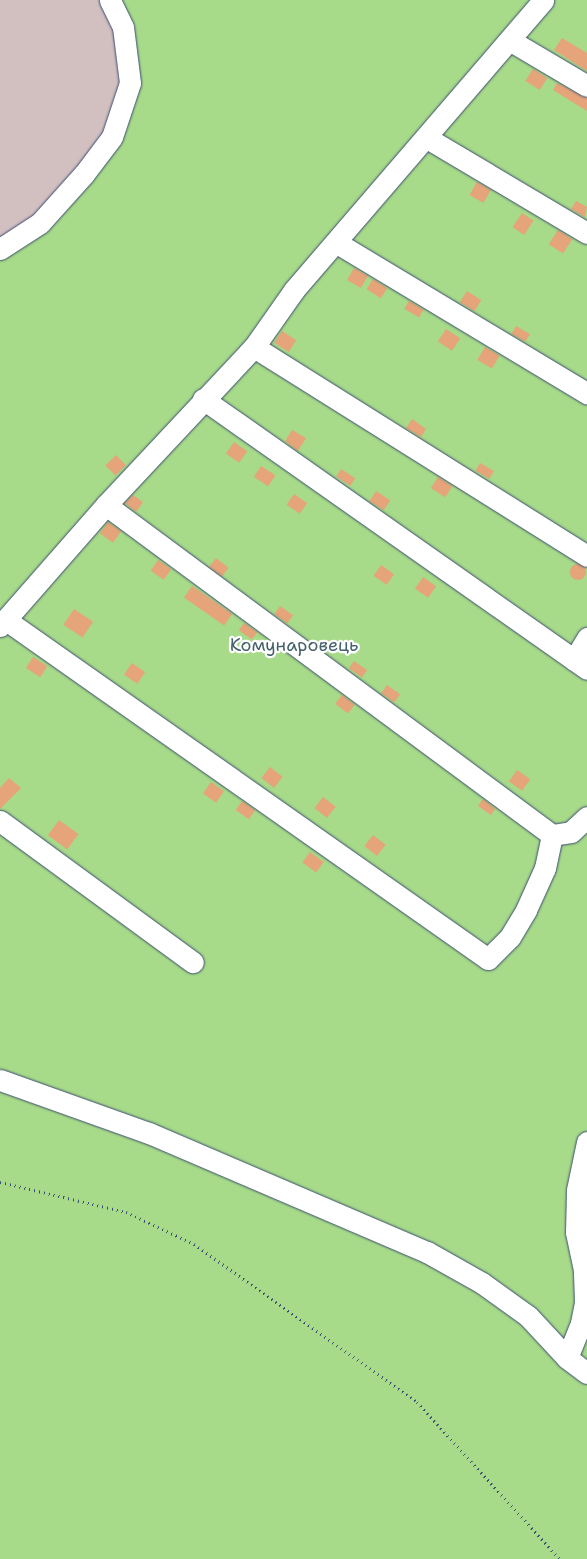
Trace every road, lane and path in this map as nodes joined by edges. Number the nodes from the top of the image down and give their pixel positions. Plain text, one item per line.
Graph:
1 (110, 0) edge
2 (544, 0) edge
3 (511, 40) junction
4 (587, 86) edge
5 (427, 138) junction
6 (587, 233) edge
7 (336, 243) junction
8 (0, 249) edge
9 (254, 347) junction
10 (587, 393) edge
11 (203, 399) junction
12 (106, 505) junction
13 (587, 556) edge
14 (3, 623) edge
15 (587, 638) edge
16 (580, 664) edge
17 (587, 818) edge
18 (0, 821) edge
19 (552, 835) junction
20 (193, 962) dead end
21 (0, 1080) edge
22 (587, 1142) edge
23 (0, 1182) edge
24 (582, 1233) edge
25 (567, 1358) junction
26 (587, 1373) edge
27 (560, 1559) edge

1 - 8 lane
2 - 3 lane
3 - 4 lane
3 - 5 lane
5 - 6 lane
5 - 7 lane
7 - 9 lane
7 - 10 lane
9 - 11 lane
9 - 13 lane
11 - 12 lane
11 - 16 lane
12 - 14 lane
12 - 19 lane
14 - 19 lane
15 - 16 lane
17 - 19 lane
18 - 20 lane
21 - 25 lane
22 - 24 lane
23 - 27 path
24 - 25 lane
25 - 26 lane

